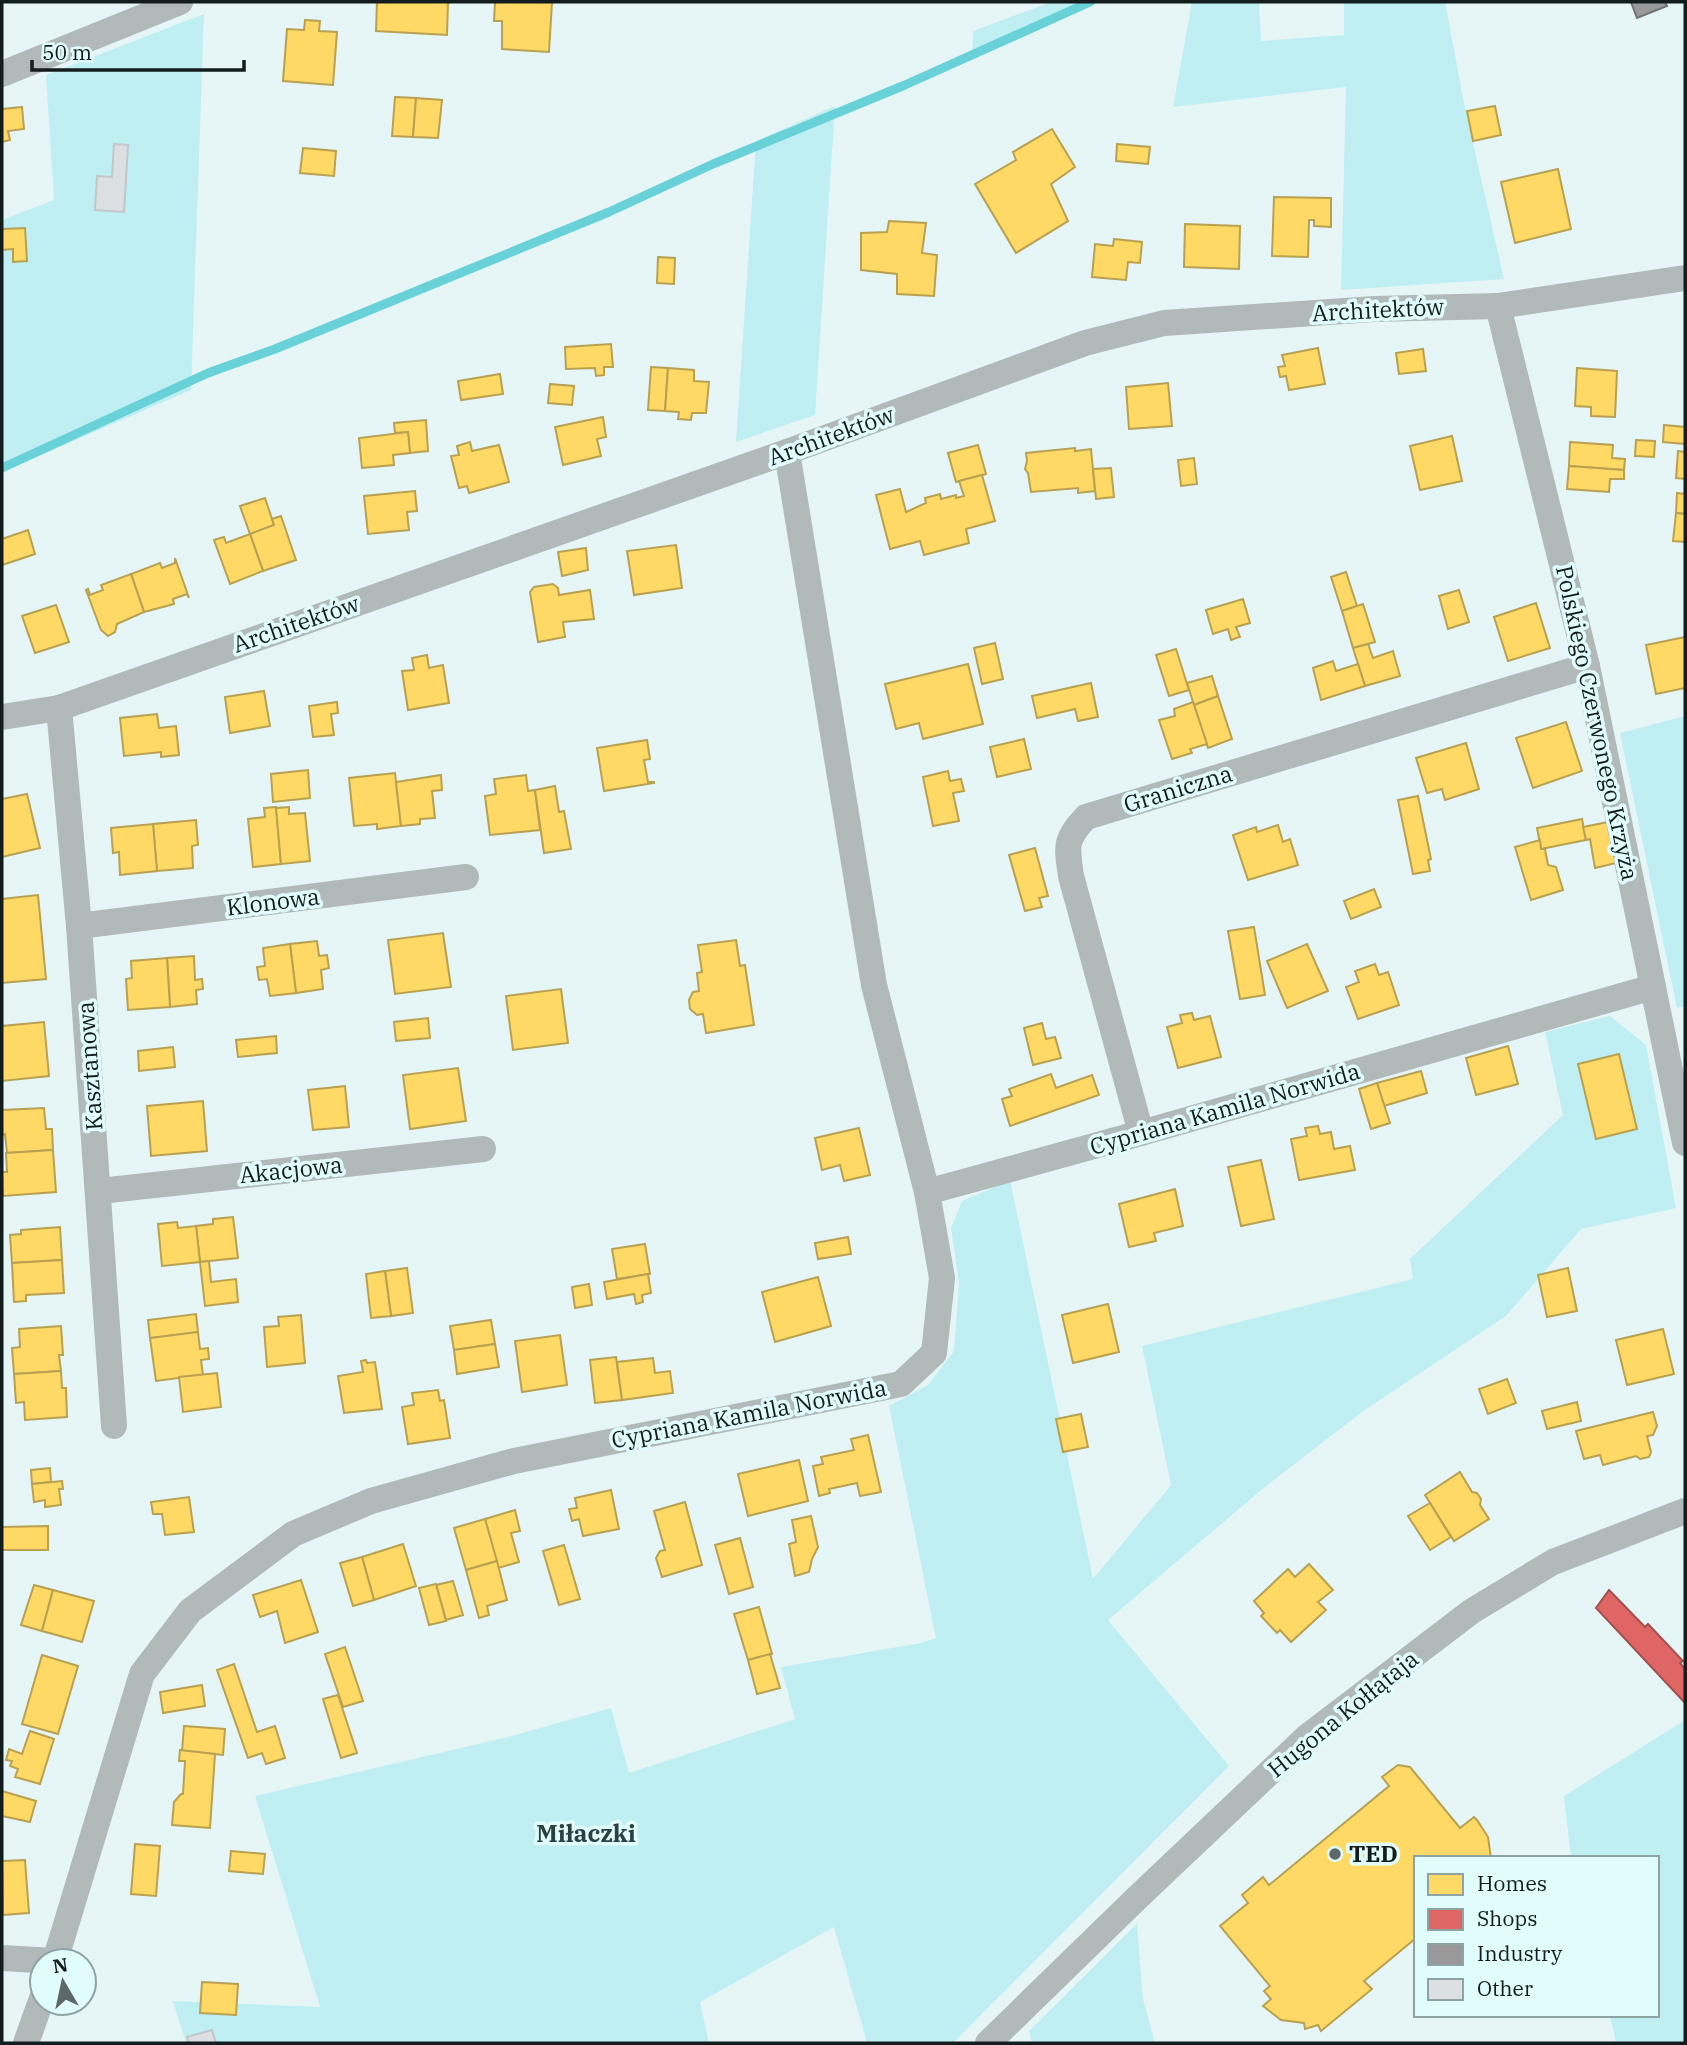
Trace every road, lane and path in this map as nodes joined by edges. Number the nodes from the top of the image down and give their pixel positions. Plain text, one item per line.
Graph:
1 (180, 2) edge
2 (2, 74) edge
3 (1685, 278) edge
4 (1498, 306) junction
5 (787, 452) junction
6 (1587, 666) junction
7 (59, 708) junction
8 (2, 717) edge
9 (466, 877) dead end
10 (79, 926) junction
11 (1653, 987) junction
12 (1142, 1133) junction
13 (1685, 1143) edge
14 (483, 1149) dead end
15 (100, 1191) junction
16 (927, 1192) junction
17 (114, 1426) dead end
18 (1685, 1511) edge
19 (59, 1947) edge
20 (2, 1958) edge
21 (28, 1959) edge
22 (35, 2017) edge
23 (26, 2043) edge
24 (988, 2043) edge

1 - 2 street
3 - 4 street, Architektów
4 - 5 street, Architektów
4 - 6 street, Polskiego Czerwonego Krzyża
5 - 7 street, Architektów
5 - 16 street
6 - 11 street, Polskiego Czerwonego Krzyża
6 - 12 street, Graniczna
7 - 8 street, Architektów
7 - 10 street, Kasztanowa
9 - 10 street, Klonowa
10 - 15 street, Kasztanowa
11 - 12 street, Cypriana Kamila Norwida
11 - 13 street, Polskiego Czerwonego Krzyża
12 - 16 street, Cypriana Kamila Norwida
14 - 15 street, Akacjowa
15 - 17 street, Kasztanowa
16 - 19 street, Cypriana Kamila Norwida
18 - 24 street, Hugona Kołłątaja
20 - 21 street, Cypriana Kamila Norwida
22 - 23 street

